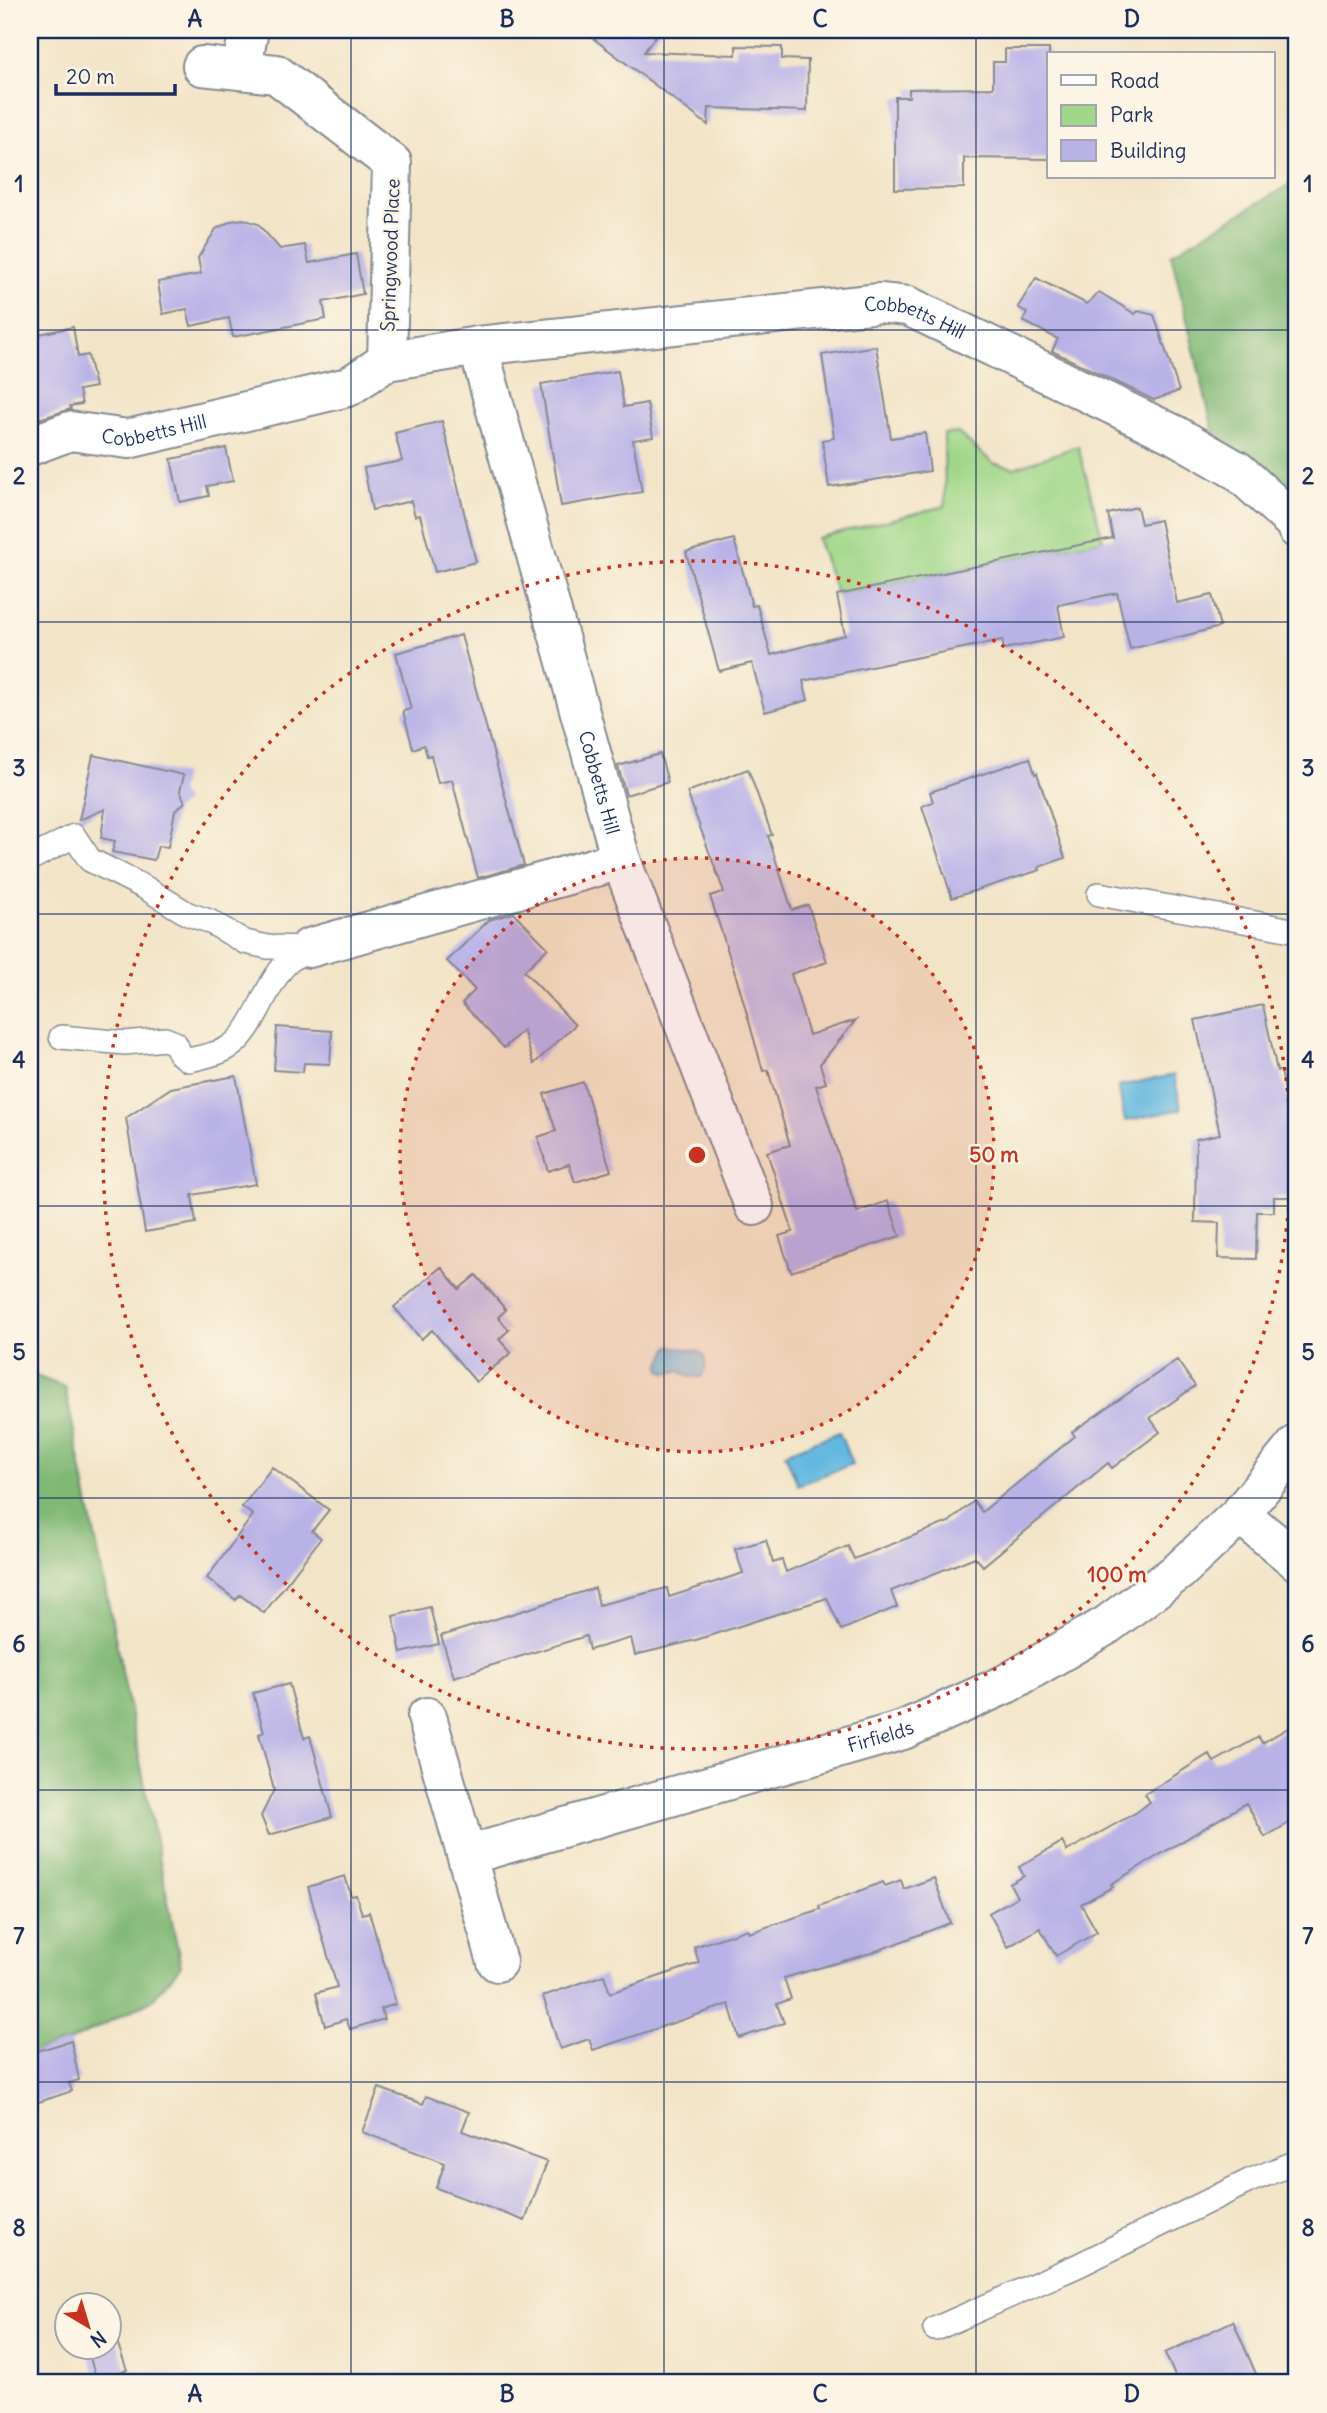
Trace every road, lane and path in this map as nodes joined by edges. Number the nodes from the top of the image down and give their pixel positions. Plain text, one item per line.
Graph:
1 (249, 30) edge
2 (202, 66) dead end
3 (241, 70) junction
4 (478, 346) junction
5 (387, 361) junction
6 (30, 446) edge
7 (1297, 529) edge
8 (30, 859) edge
9 (621, 860) junction
10 (1099, 894) dead end
11 (1297, 931) edge
12 (309, 948) junction
13 (61, 1037) dead end
14 (754, 1206) dead end
15 (1297, 1444) edge
16 (1240, 1514) junction
17 (1297, 1561) edge
18 (427, 1717) dead end
19 (468, 1855) junction
20 (497, 1962) dead end
21 (1297, 2162) edge
22 (935, 2329) dead end

1 - 3 street
2 - 3 street, Springwood Place
3 - 5 street, Springwood Place
4 - 5 street, Cobbetts Hill
4 - 7 street, Cobbetts Hill
4 - 9 street, Cobbetts Hill
5 - 6 street, Cobbetts Hill
8 - 12 lane
9 - 12 street
9 - 14 street, Cobbetts Hill
10 - 11 lane
12 - 13 lane
15 - 16 street, Firfields
16 - 17 street
16 - 19 street, Firfields
18 - 19 street
19 - 20 street
21 - 22 lane

